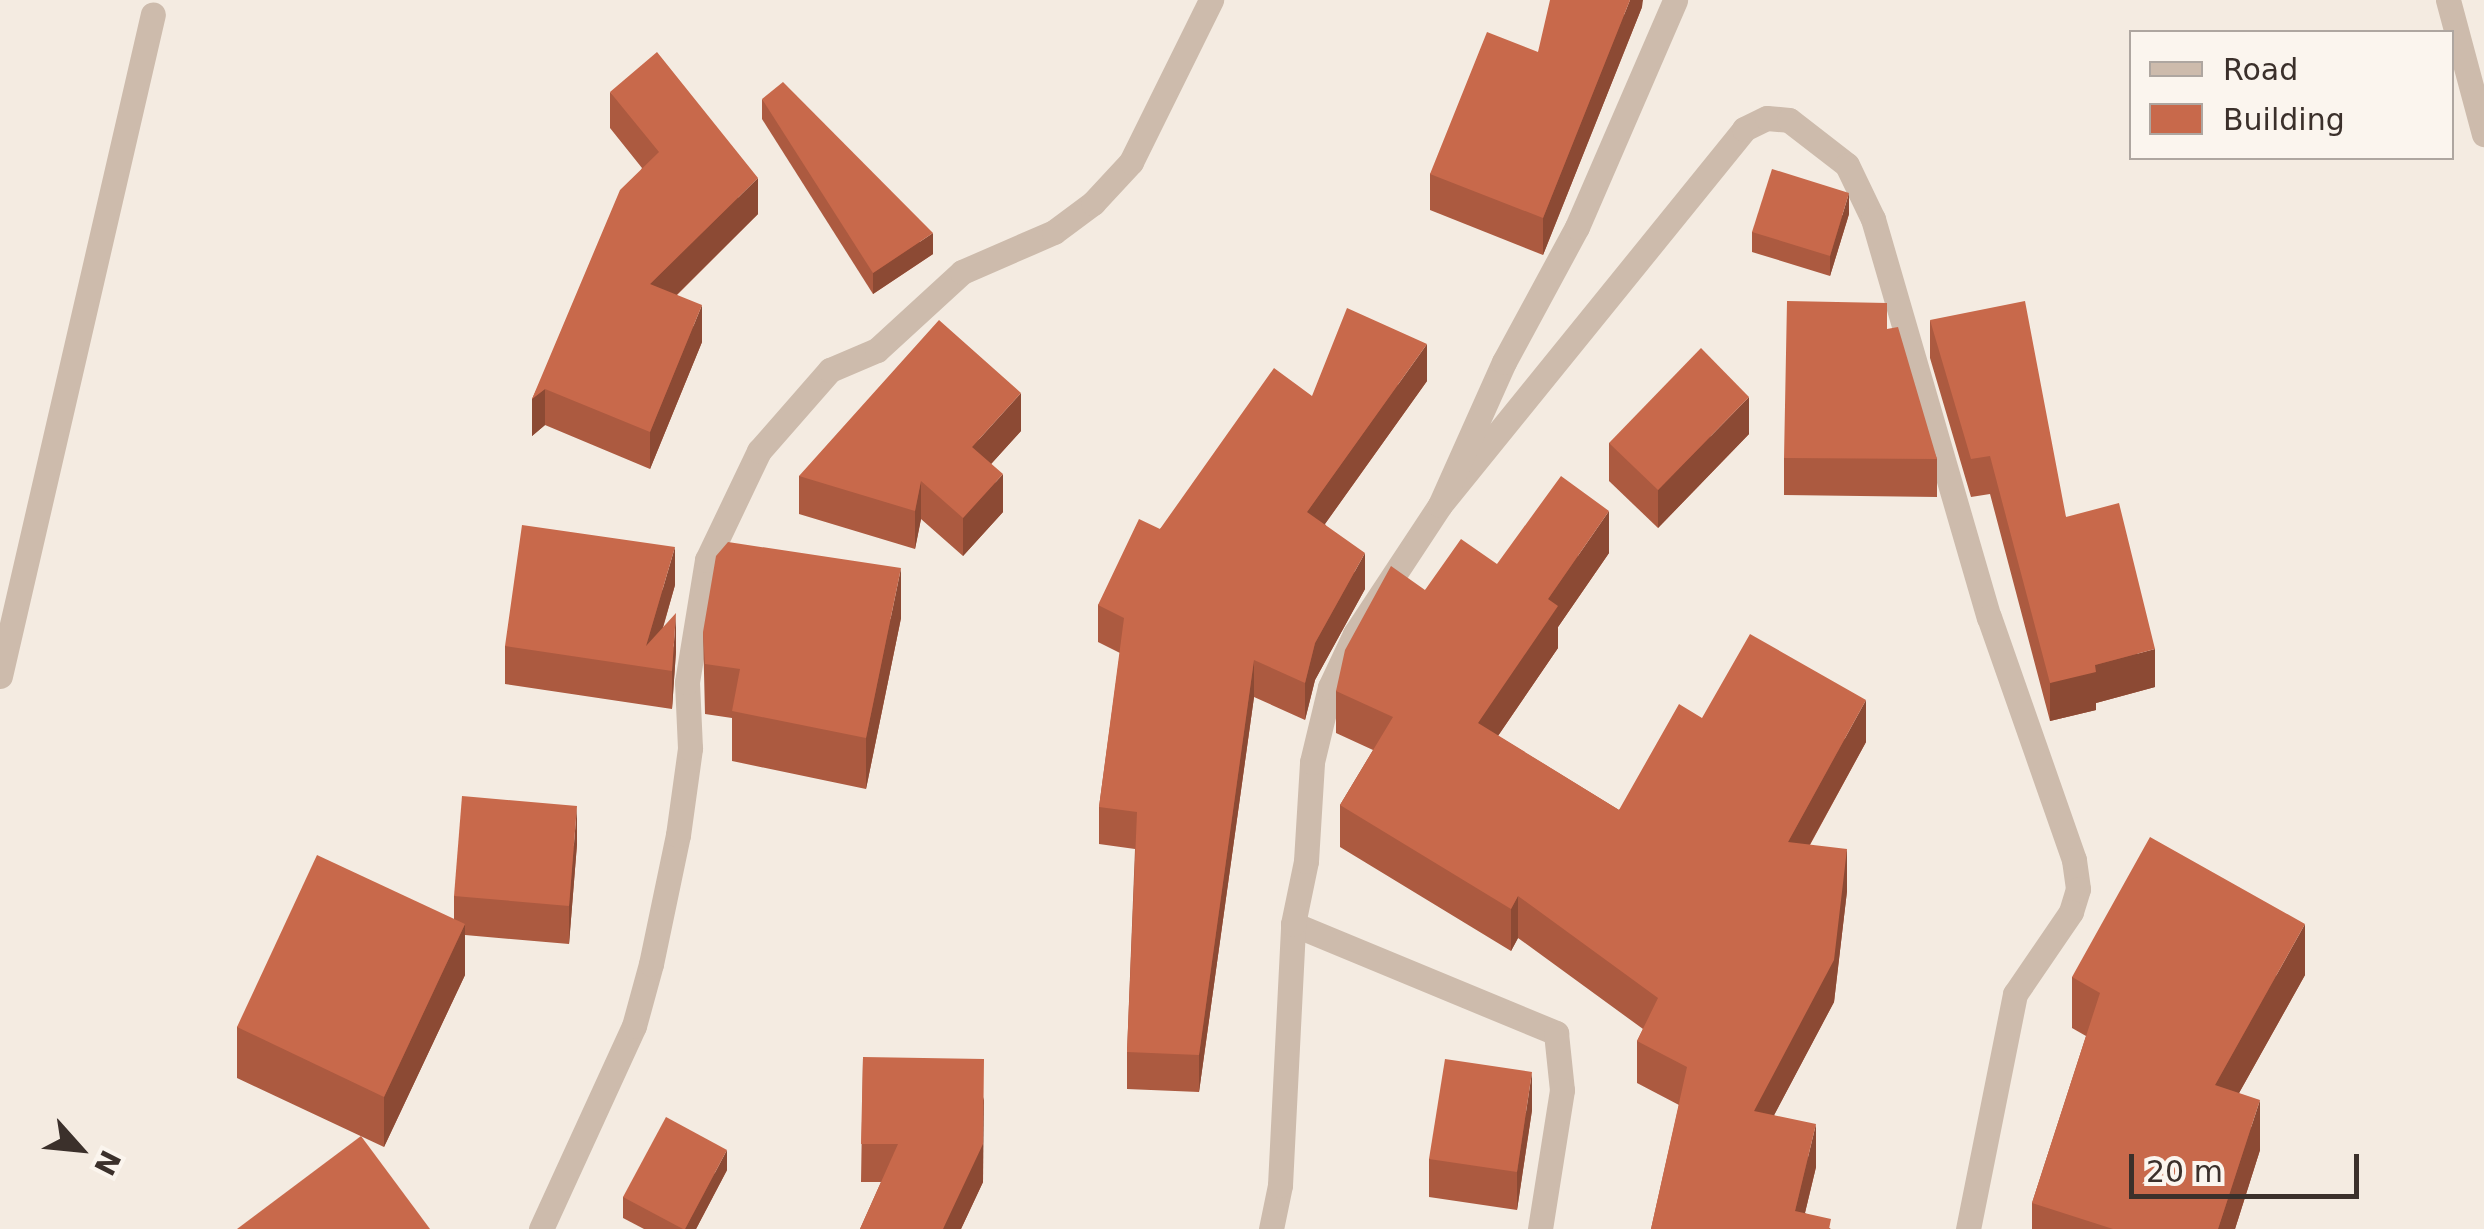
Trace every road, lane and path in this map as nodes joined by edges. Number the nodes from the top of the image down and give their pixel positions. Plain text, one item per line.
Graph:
1 (1210, 0) edge
2 (1675, 0) edge
3 (2448, 0) edge
4 (153, 14) dead end
5 (2484, 134) edge
6 (1440, 505) junction
7 (0, 676) edge
8 (1293, 924) junction
9 (541, 1229) edge
10 (1271, 1229) edge
11 (1540, 1229) edge
12 (1968, 1229) edge

1 - 9 street
2 - 6 street
3 - 5 street
4 - 7 street
6 - 8 street
6 - 12 street
8 - 10 street
8 - 11 street

